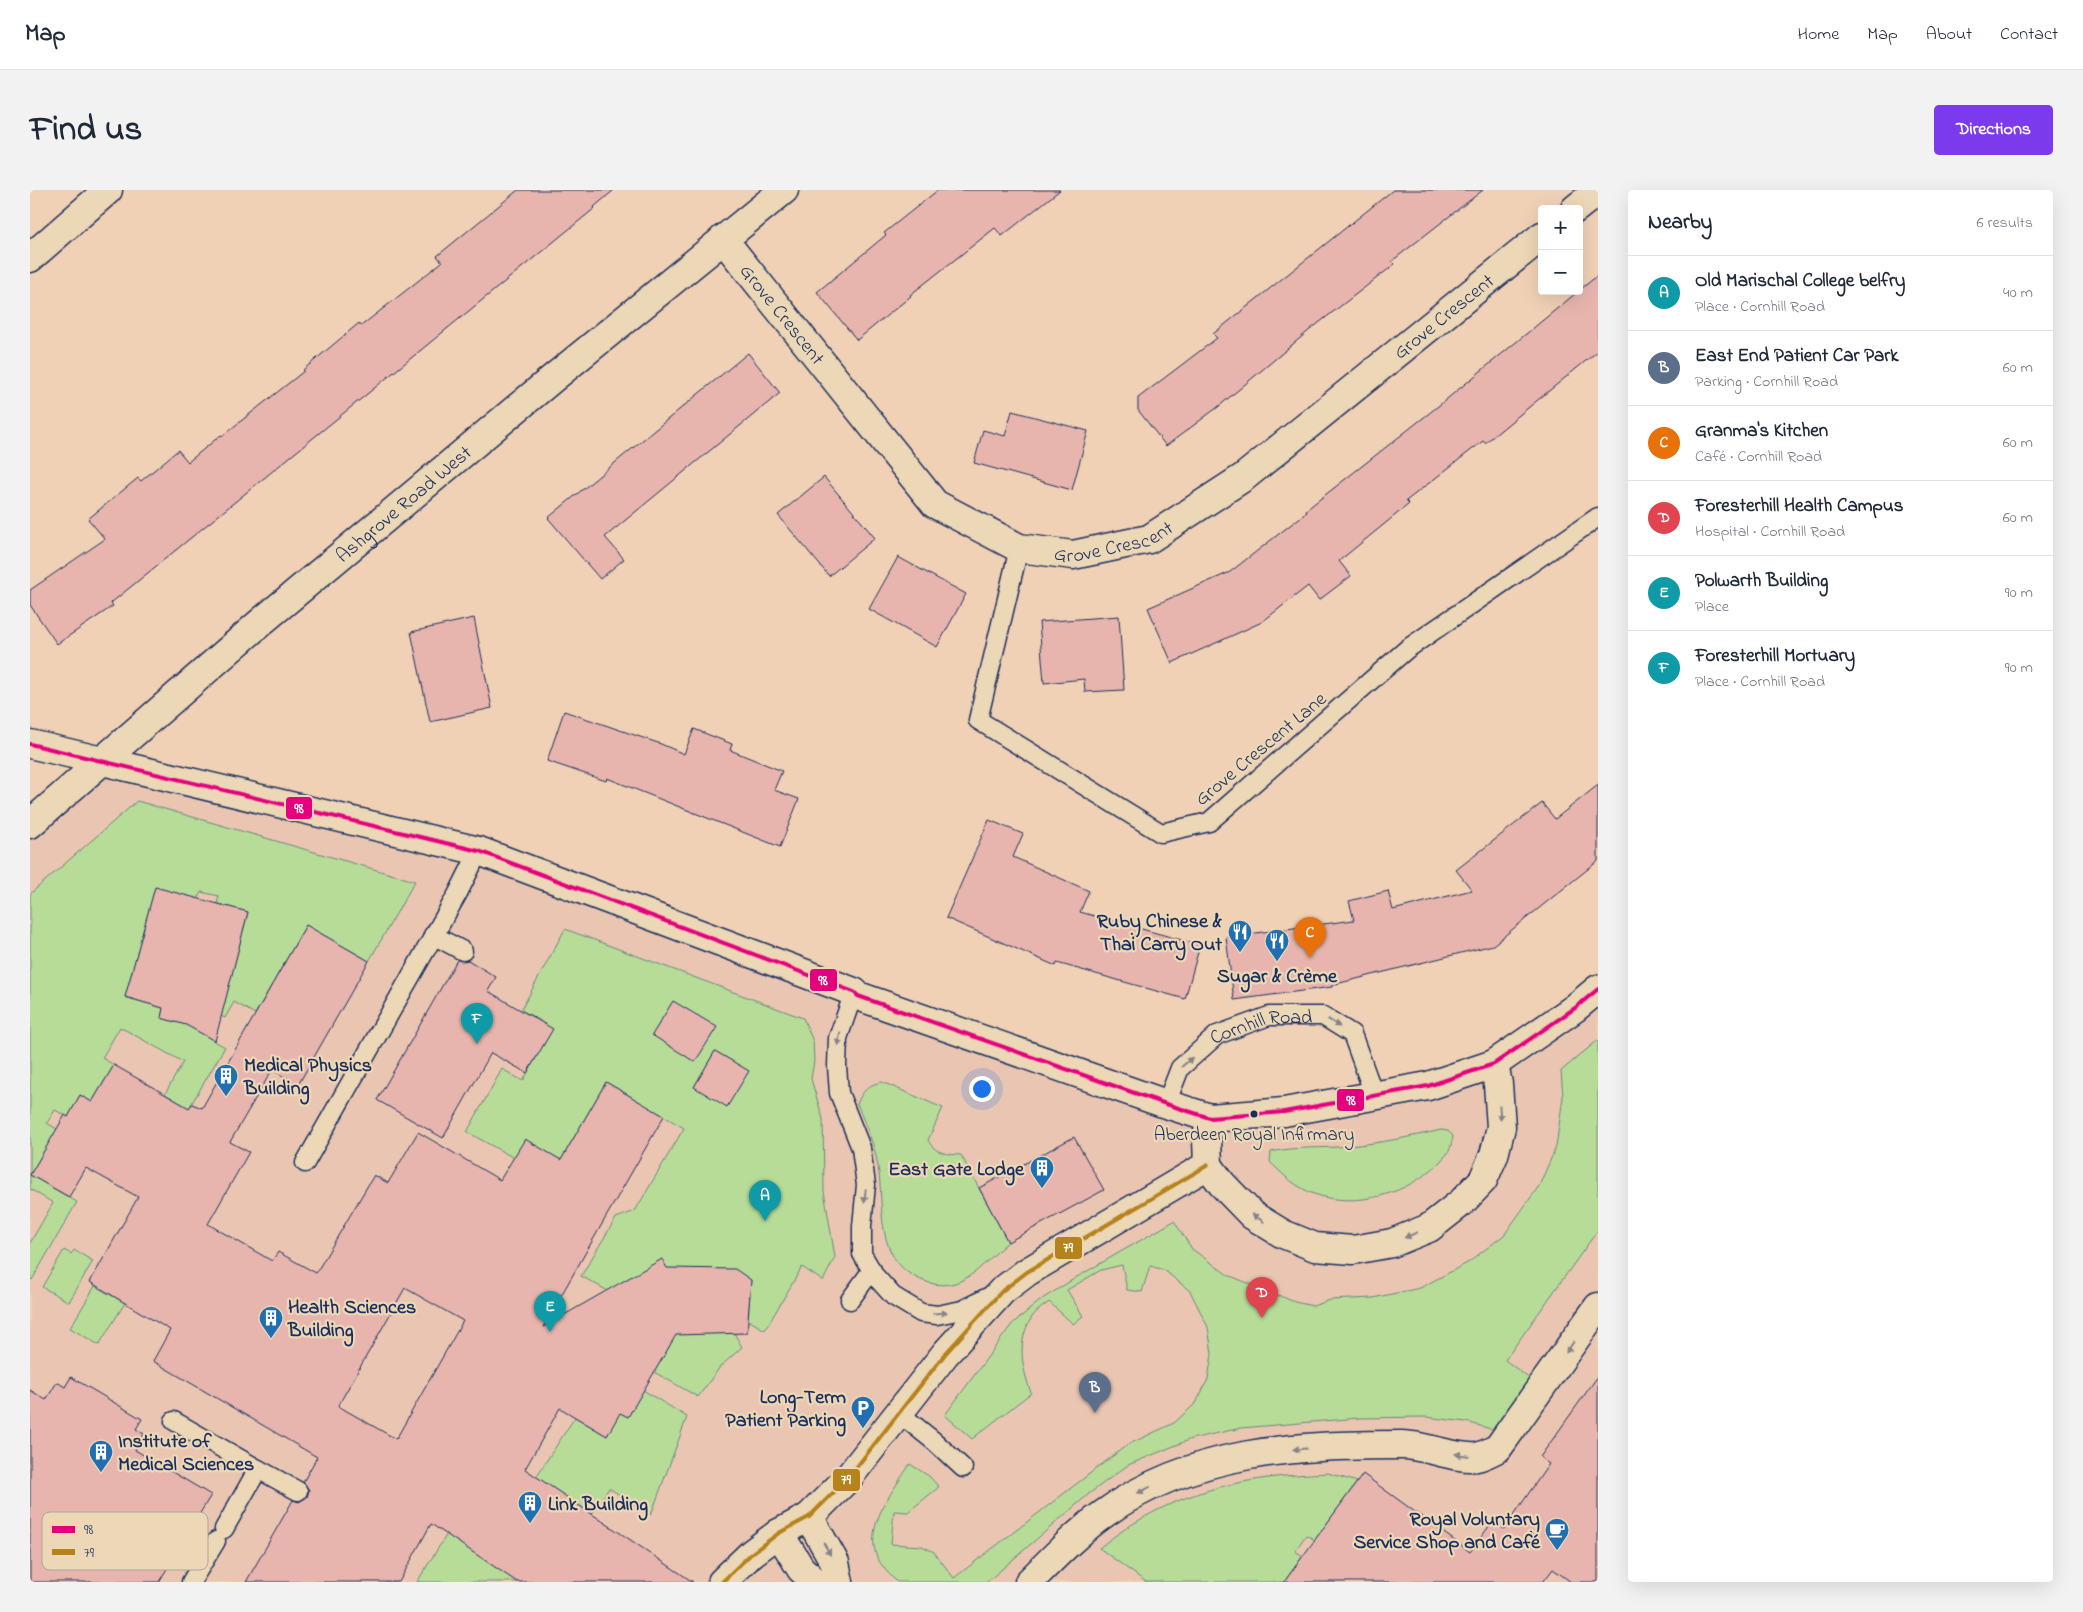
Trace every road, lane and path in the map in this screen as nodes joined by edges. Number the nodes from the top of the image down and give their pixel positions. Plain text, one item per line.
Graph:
1 (108, 190) edge
2 (784, 190) edge
3 (1598, 190) edge
4 (1580, 205) edge
5 (723, 239) junction
6 (1538, 239) edge
7 (30, 258) edge
8 (1598, 517) edge
9 (1019, 548) junction
10 (30, 744) edge
11 (102, 761) junction
12 (30, 824) edge
13 (479, 851) junction
14 (433, 935) junction
15 (463, 951) dead end
16 (1598, 989) edge
17 (854, 992) junction
18 (1494, 1064) junction
19 (1375, 1097) junction
20 (1166, 1104) junction
21 (1210, 1118) junction
22 (304, 1162) dead end
23 (1208, 1165) junction
24 (872, 1270) junction
25 (1002, 1290) junction
26 (850, 1300) dead end
27 (1598, 1307) edge
28 (899, 1414) junction
29 (174, 1421) dead end
30 (963, 1468) dead end
31 (258, 1469) junction
32 (298, 1491) dead end
33 (809, 1517) junction
34 (779, 1533) junction
35 (208, 1555) edge
36 (199, 1570) edge
37 (192, 1582) edge
38 (722, 1582) edge
39 (816, 1582) edge
40 (840, 1582) edge
41 (1029, 1582) edge

1 - 7 street
2 - 5 street, Ashgrove Road West
3 - 4 street
5 - 9 street, Grove Crescent
5 - 11 street, Ashgrove Road West
6 - 9 street, Grove Crescent
8 - 9 lane, Grove Crescent Lane
10 - 11 street
11 - 12 street, Ashgrove Road West
11 - 13 street
13 - 14 lane
13 - 17 street
14 - 15 lane
14 - 22 lane
16 - 18 street
17 - 20 street
17 -> 24 lane
18 - 19 street
18 -> 23 street
20 -> 19 lane, Cornhill Road
19 - 21 street
20 - 21 street
21 - 23 street
23 - 25 street
24 -> 25 lane
24 - 26 lane
25 - 28 street
27 -> 41 street
28 - 30 lane
28 - 33 street
29 - 31 lane
31 - 32 lane
31 - 35 lane
33 - 34 street
33 -> 40 street
34 - 38 street
34 - 39 street
36 - 37 lane

